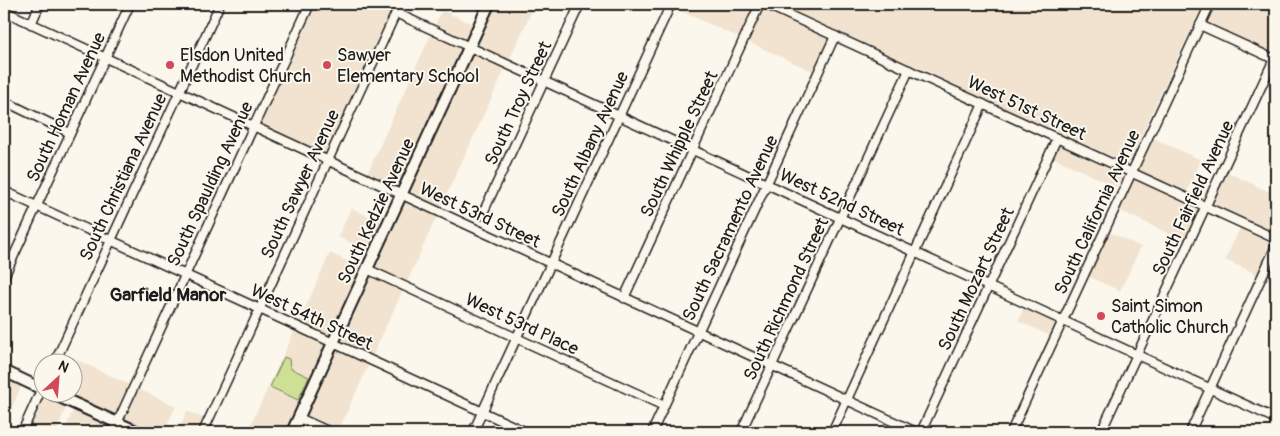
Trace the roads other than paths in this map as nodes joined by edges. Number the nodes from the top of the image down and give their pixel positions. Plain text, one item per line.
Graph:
1 (40, 4) edge
2 (130, 4) edge
3 (220, 4) edge
4 (310, 4) edge
5 (400, 4) edge
6 (489, 4) edge
7 (580, 4) edge
8 (671, 4) edge
9 (760, 4) edge
10 (765, 4) edge
11 (1210, 4) edge
12 (4, 11) edge
13 (396, 13) junction
14 (30, 24) junction
15 (1200, 25) junction
16 (835, 36) junction
17 (469, 47) junction
18 (105, 58) junction
19 (1275, 60) edge
20 (908, 70) junction
21 (544, 82) junction
22 (179, 92) junction
23 (4, 101) edge
24 (983, 104) junction
25 (619, 116) junction
26 (253, 127) junction
27 (70, 133) junction
28 (1057, 138) junction
29 (692, 150) junction
30 (328, 161) junction
31 (1132, 173) junction
32 (767, 184) junction
33 (4, 191) edge
34 (401, 195) junction
35 (36, 206) junction
36 (1205, 207) junction
37 (482, 216) dead end
38 (840, 218) junction
39 (1276, 239) edge
40 (110, 241) junction
41 (1276, 246) edge
42 (915, 252) junction
43 (550, 264) junction
44 (367, 269) junction
45 (185, 275) junction
46 (4, 277) edge
47 (989, 286) junction
48 (624, 298) junction
49 (259, 310) junction
50 (1063, 321) junction
51 (698, 332) junction
52 (517, 338) junction
53 (333, 344) junction
54 (59, 354) edge
55 (1137, 355) junction
56 (772, 366) junction
57 (4, 371) edge
58 (32, 384) edge
59 (1210, 388) junction
60 (846, 400) junction
61 (35, 404) edge
62 (71, 404) edge
63 (664, 406) junction
64 (482, 412) junction
65 (299, 418) junction
66 (1276, 419) edge
67 (115, 428) edge
68 (22, 432) edge
69 (138, 432) edge
70 (203, 432) edge
71 (292, 432) edge
72 (330, 432) edge
73 (473, 432) edge
74 (526, 432) edge
75 (652, 432) edge
76 (741, 432) edge
77 (832, 432) edge
78 (916, 432) edge
79 (921, 432) edge
80 (1011, 432) edge
81 (1101, 432) edge
82 (1190, 432) edge

1 - 14 street
2 - 18 street, South Homan Avenue
3 - 22 street, South Christiana Avenue
4 - 26 street, South Spaulding Avenue
5 - 13 street, South Sawyer Avenue
6 - 17 main road, South Kedzie Avenue
7 - 21 street, South Troy Street
8 - 25 street, South Albany Avenue
9 - 29 street, South Whipple Street
10 - 16 street, West 51st Street
11 - 15 street, South California Avenue
12 - 14 street, West 53rd Street
13 - 17 street, West 52nd Street
13 - 30 street, South Sawyer Avenue
14 - 18 street, West 53rd Street
15 - 19 street
15 - 31 street, South California Avenue
16 - 20 street, West 51st Street
16 - 32 street, South Sacramento Avenue
17 - 21 street, West 52nd Street
17 - 34 main road, South Kedzie Avenue
18 - 22 street, West 53rd Street
18 - 27 street, South Homan Avenue
19 - 36 street, South Fairfield Avenue
20 - 24 street, West 51st Street
20 - 38 street, South Richmond Street
21 - 25 street, West 52nd Street
21 - 37 street, South Troy Street
22 - 26 street, West 53rd Street
22 - 40 street, South Christiana Avenue
23 - 27 street
24 - 28 street, West 51st Street
24 - 42 street
25 - 29 street, West 52nd Street
25 - 43 street, South Albany Avenue
26 - 30 street, West 53rd Street
26 - 45 street, South Spaulding Avenue
27 - 35 street, South Homan Avenue
28 - 31 street, West 51st Street
28 - 47 street, South Mozart Street
29 - 32 street, West 52nd Street
29 - 48 street, South Whipple Street
30 - 34 street, West 53rd Street
30 - 49 street, South Sawyer Avenue
31 - 36 street, West 51st Street
31 - 50 street, South California Avenue
32 - 38 street, West 52nd Street
32 - 51 street, South Sacramento Avenue
33 - 35 street, West 54th Street
34 - 43 street, West 53rd Street
34 - 44 main road, South Kedzie Avenue
35 - 40 street, West 54th Street
35 - 46 street, South Homan Avenue
36 - 39 street, West 51st Street
36 - 55 street, South Fairfield Avenue
38 - 42 street, West 52nd Street
38 - 56 street, South Richmond Street
40 - 45 street, West 54th Street
40 - 54 street, South Christiana Avenue
41 - 59 street
42 - 47 street, West 52nd Street
42 - 60 street
43 - 48 street, West 53rd Street
43 - 52 street, South Albany Avenue
44 - 52 street, West 53rd Place
44 - 53 main road, South Kedzie Avenue
45 - 49 street, West 54th Street
45 - 67 street, South Spaulding Avenue
47 - 50 street, West 52nd Street
47 - 79 street, South Mozart Street
48 - 51 street, West 53rd Street
49 - 53 street, West 54th Street
49 - 70 street, South Sawyer Avenue
50 - 55 street, West 52nd Street
50 - 80 street, South California Avenue
51 - 56 street, West 53rd Street
51 - 63 street, South Sacramento Avenue
52 - 63 street, West 53rd Place
52 - 64 street, South Albany Avenue
53 - 64 street, West 54th Street
53 - 65 main road, South Kedzie Avenue
55 - 59 street, West 52nd Street
55 - 81 street, South Fairfield Avenue
56 - 60 street, West 53rd Street
56 - 76 street, South Richmond Street
57 - 58 main road
59 - 66 street, West 52nd Street
59 - 82 street
60 - 77 street
60 - 78 street, West 53rd Street
61 - 68 street
62 - 67 main road
63 - 75 street, South Sacramento Avenue
64 - 73 street, South Albany Avenue
64 - 74 street, West 54th Street
65 - 71 main road, South Kedzie Avenue
65 - 72 street
67 - 69 main road

